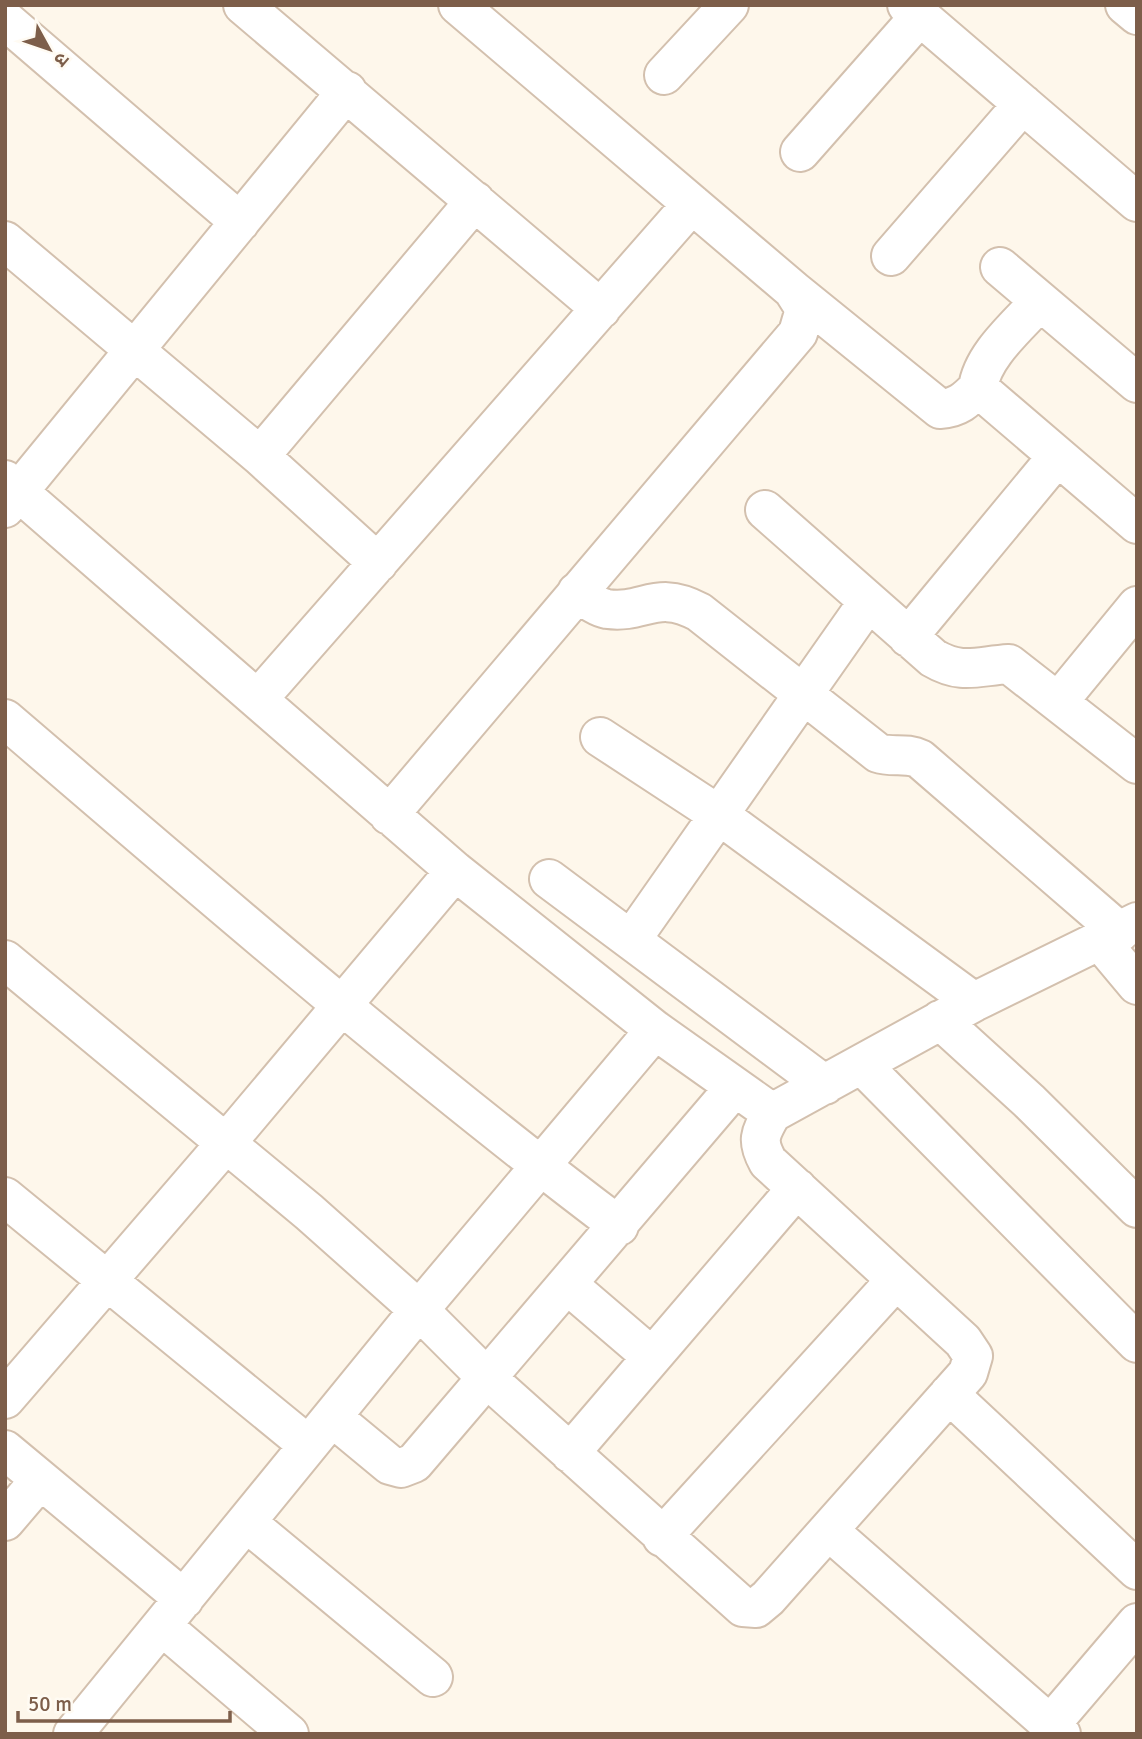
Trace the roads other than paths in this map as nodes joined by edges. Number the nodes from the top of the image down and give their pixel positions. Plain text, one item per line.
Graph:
1 (243, 5) edge
2 (458, 5) edge
3 (729, 5) edge
4 (1125, 5) edge
5 (914, 11) edge
6 (1137, 15) edge
7 (5, 20) edge
8 (664, 75) dead end
9 (348, 91) junction
10 (1023, 104) junction
11 (800, 152) dead end
12 (475, 201) junction
13 (1137, 202) edge
14 (692, 204) junction
15 (240, 222) junction
16 (5, 241) edge
17 (891, 256) dead end
18 (1000, 267) dead end
19 (793, 290) junction
20 (1040, 301) junction
21 (601, 309) junction
22 (137, 350) junction
23 (1137, 383) edge
24 (978, 388) junction
25 (261, 456) junction
26 (1057, 457) junction
27 (10, 493) edge
28 (765, 510) dead end
29 (1137, 524) edge
30 (378, 563) junction
31 (578, 592) junction
32 (868, 602) junction
33 (1137, 606) edge
34 (908, 637) junction
35 (803, 695) junction
36 (258, 699) junction
37 (1059, 701) junction
38 (5, 719) edge
39 (600, 737) dead end
40 (1137, 764) edge
41 (388, 815) junction
42 (719, 815) junction
43 (454, 871) junction
44 (549, 879) dead end
45 (1119, 932) edge
46 (631, 940) junction
47 (5, 960) edge
48 (1137, 985) edge
49 (974, 1002) junction
50 (342, 1003) junction
51 (940, 1020) junction
52 (655, 1030) junction
53 (861, 1064) junction
54 (825, 1085) junction
55 (735, 1087) junction
56 (772, 1113) junction
57 (227, 1142) junction
58 (541, 1167) junction
59 (797, 1188) junction
60 (5, 1197) edge
61 (1137, 1208) edge
62 (619, 1226) junction
63 (896, 1280) junction
64 (108, 1281) junction
65 (568, 1285) junction
66 (419, 1310) junction
67 (1132, 1328) edge
68 (652, 1357) junction
69 (488, 1378) junction
70 (949, 1394) junction
71 (5, 1399) edge
72 (320, 1431) junction
73 (5, 1450) edge
74 (570, 1452) junction
75 (40, 1480) junction
76 (5, 1521) edge
77 (246, 1522) junction
78 (829, 1531) junction
79 (662, 1537) junction
80 (1137, 1570) edge
81 (173, 1612) junction
82 (1137, 1623) edge
83 (433, 1677) dead end
84 (1044, 1727) edge
85 (73, 1734) edge
86 (289, 1734) edge

1 - 9 street
2 - 14 street
3 - 8 street
4 - 6 street
5 - 10 street
5 - 11 street
7 - 15 street
9 - 12 street
9 - 15 street
10 - 13 street
10 - 17 street
12 - 21 street
12 - 25 street
14 - 19 street
14 - 21 street
15 - 22 street
16 - 22 street
18 - 20 street
19 - 24 street
19 - 31 street
20 - 23 street
20 - 24 street
21 - 30 street
22 - 25 street
22 - 27 street
24 - 26 street
25 - 30 street
26 - 29 street
26 - 34 street
27 - 36 street
28 - 32 street
30 - 36 street
31 - 35 street
31 - 41 street
32 - 34 street
32 - 35 street
33 - 37 street
34 - 37 street
35 - 42 street
35 - 45 street
36 - 41 street
37 - 40 street
38 - 50 street
39 - 42 street
41 - 43 street
42 - 46 street
42 - 49 street
43 - 50 street
43 - 52 street
44 - 46 street
45 - 48 street
45 - 49 street
46 - 54 street
47 - 57 street
49 - 51 street
50 - 57 street
50 - 58 street
51 - 53 street
51 - 61 street
52 - 55 street
52 - 58 street
53 - 54 street
53 - 67 street
54 - 56 street
55 - 56 street
55 - 62 street
56 - 59 street
57 - 64 street
57 - 66 street
58 - 62 street
58 - 66 street
59 - 63 street
59 - 68 street
60 - 64 street
62 - 65 street
63 - 70 street
63 - 79 street
64 - 71 street
64 - 72 street
65 - 68 street
65 - 69 street
66 - 69 street
66 - 72 street
68 - 74 street
69 - 72 street
69 - 74 street
70 - 78 street
70 - 80 street
72 - 77 street
73 - 75 street
74 - 79 street
75 - 76 street
75 - 81 street
77 - 81 street
77 - 83 street
78 - 79 street
78 - 84 street
81 - 85 street
81 - 86 street
82 - 84 street

